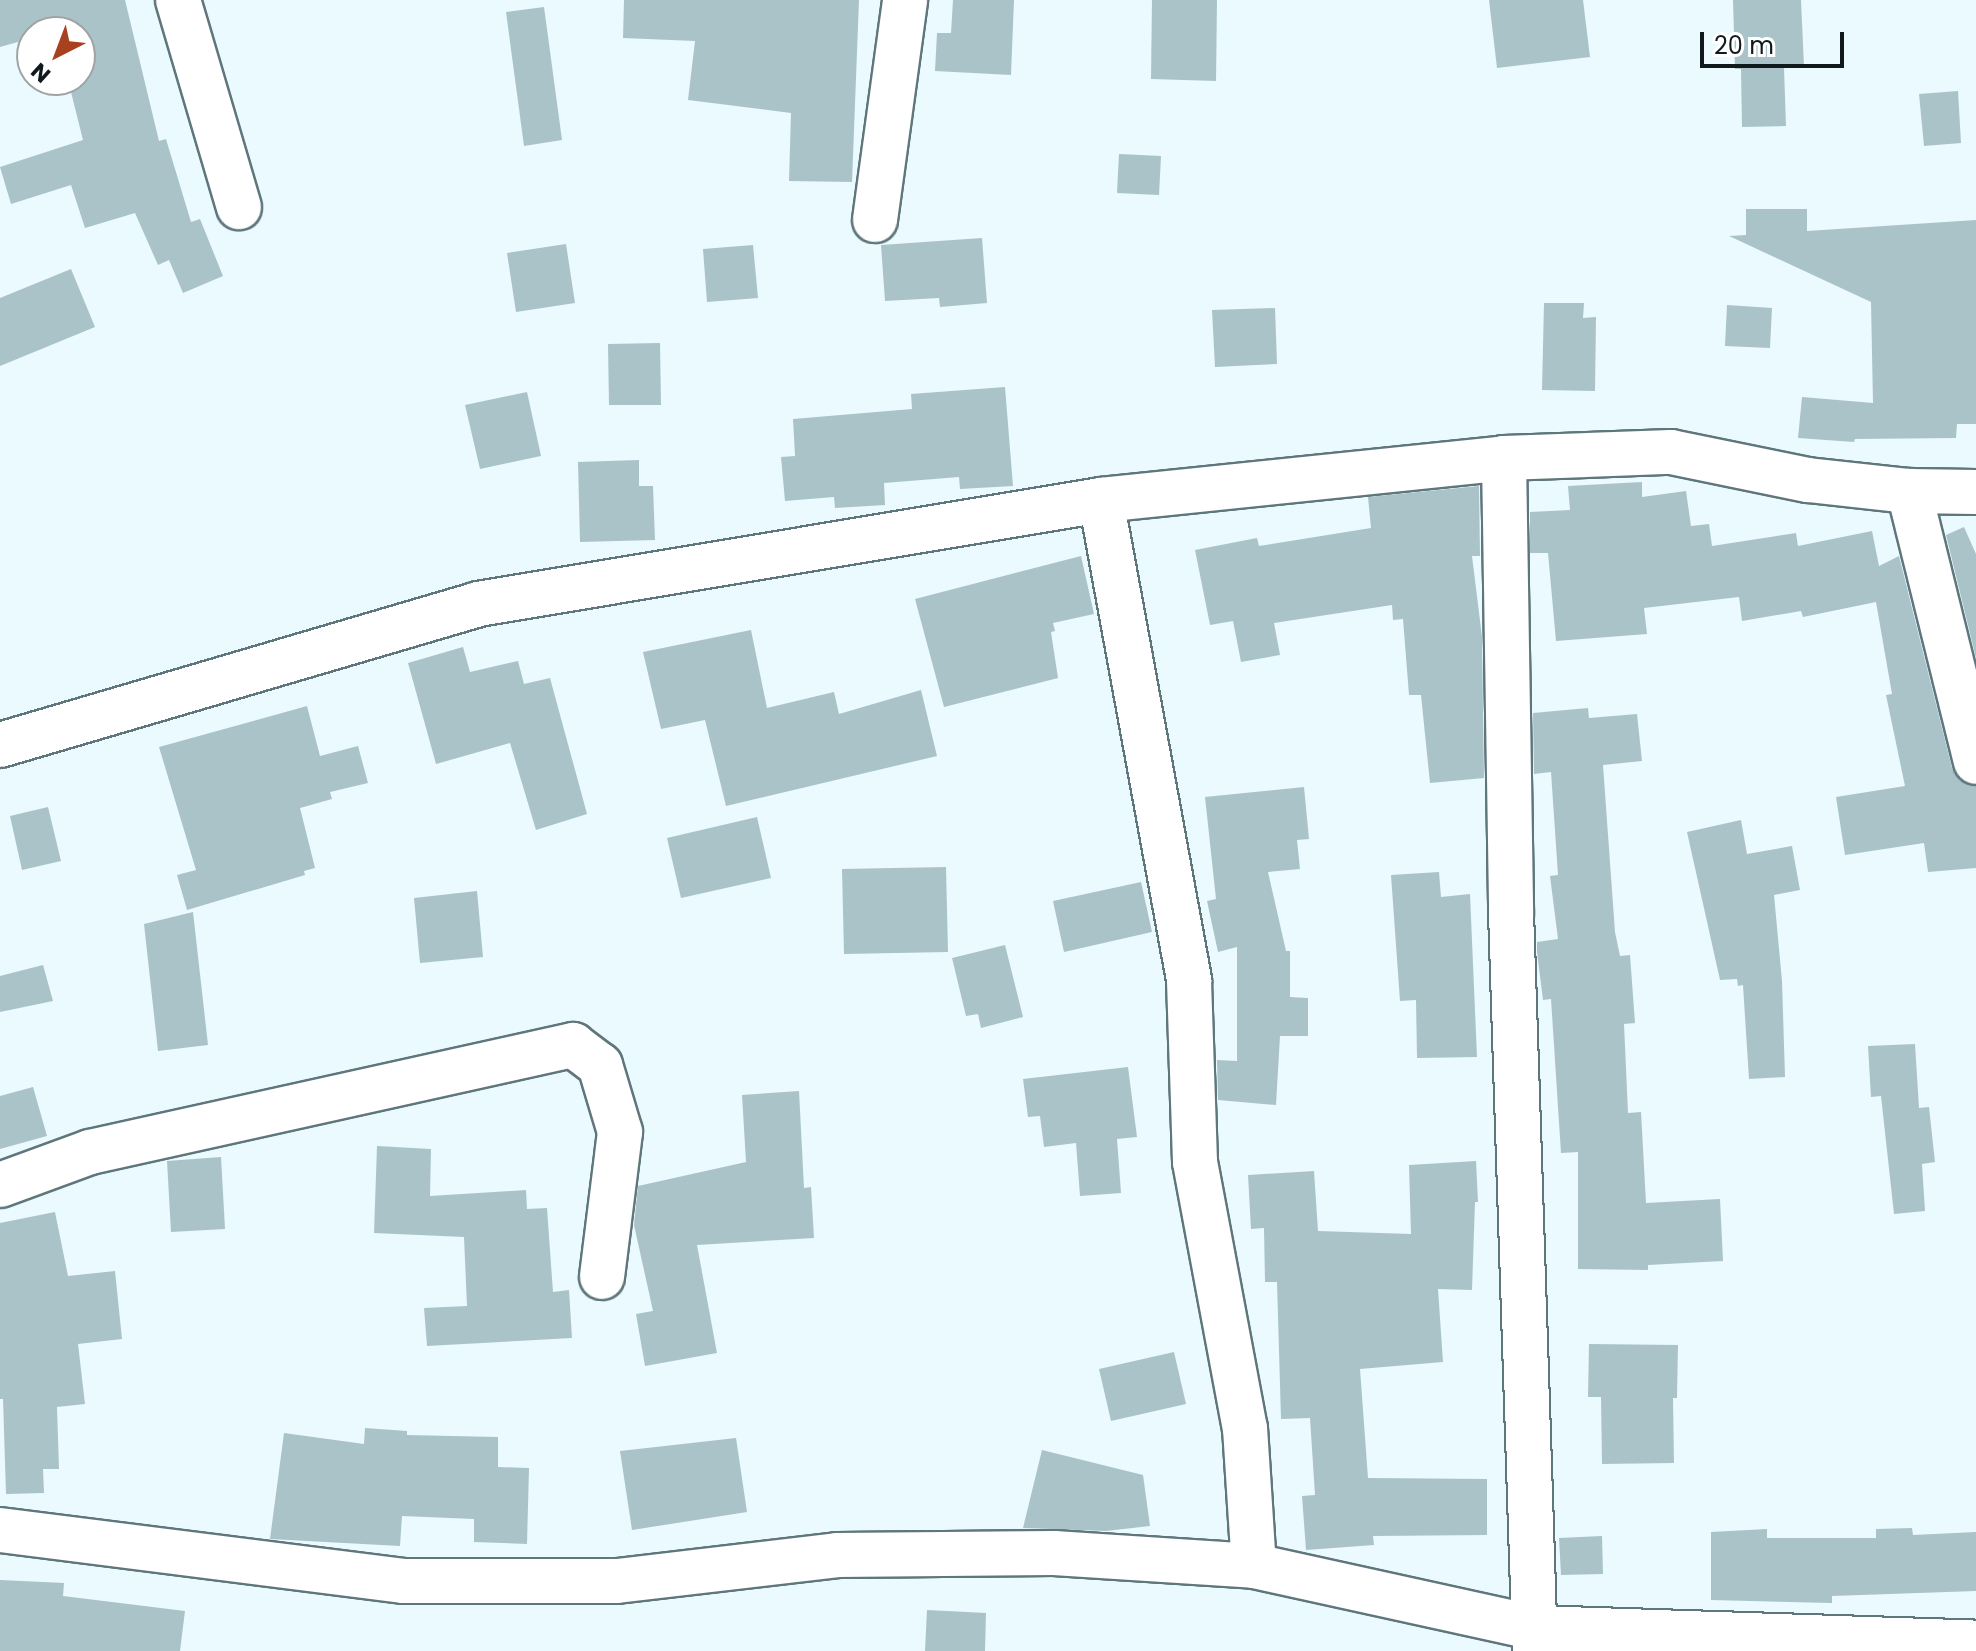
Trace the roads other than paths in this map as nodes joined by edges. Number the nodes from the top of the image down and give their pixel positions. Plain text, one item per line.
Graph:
1 (178, 0) edge
2 (905, 0) edge
3 (239, 207) dead end
4 (875, 220) dead end
5 (1504, 458) junction
6 (1909, 491) junction
7 (1976, 492) edge
8 (1101, 500) junction
9 (0, 745) edge
10 (1976, 762) edge
11 (0, 1185) edge
12 (602, 1277) dead end
13 (0, 1530) edge
14 (1254, 1566) junction
15 (1535, 1639) edge
16 (1976, 1643) edge

1 - 3 street
2 - 4 street
5 - 6 street
5 - 8 street
5 - 15 street
6 - 7 street
6 - 10 street
8 - 9 street
8 - 14 street
11 - 12 street
13 - 14 street
14 - 15 street
15 - 16 street

